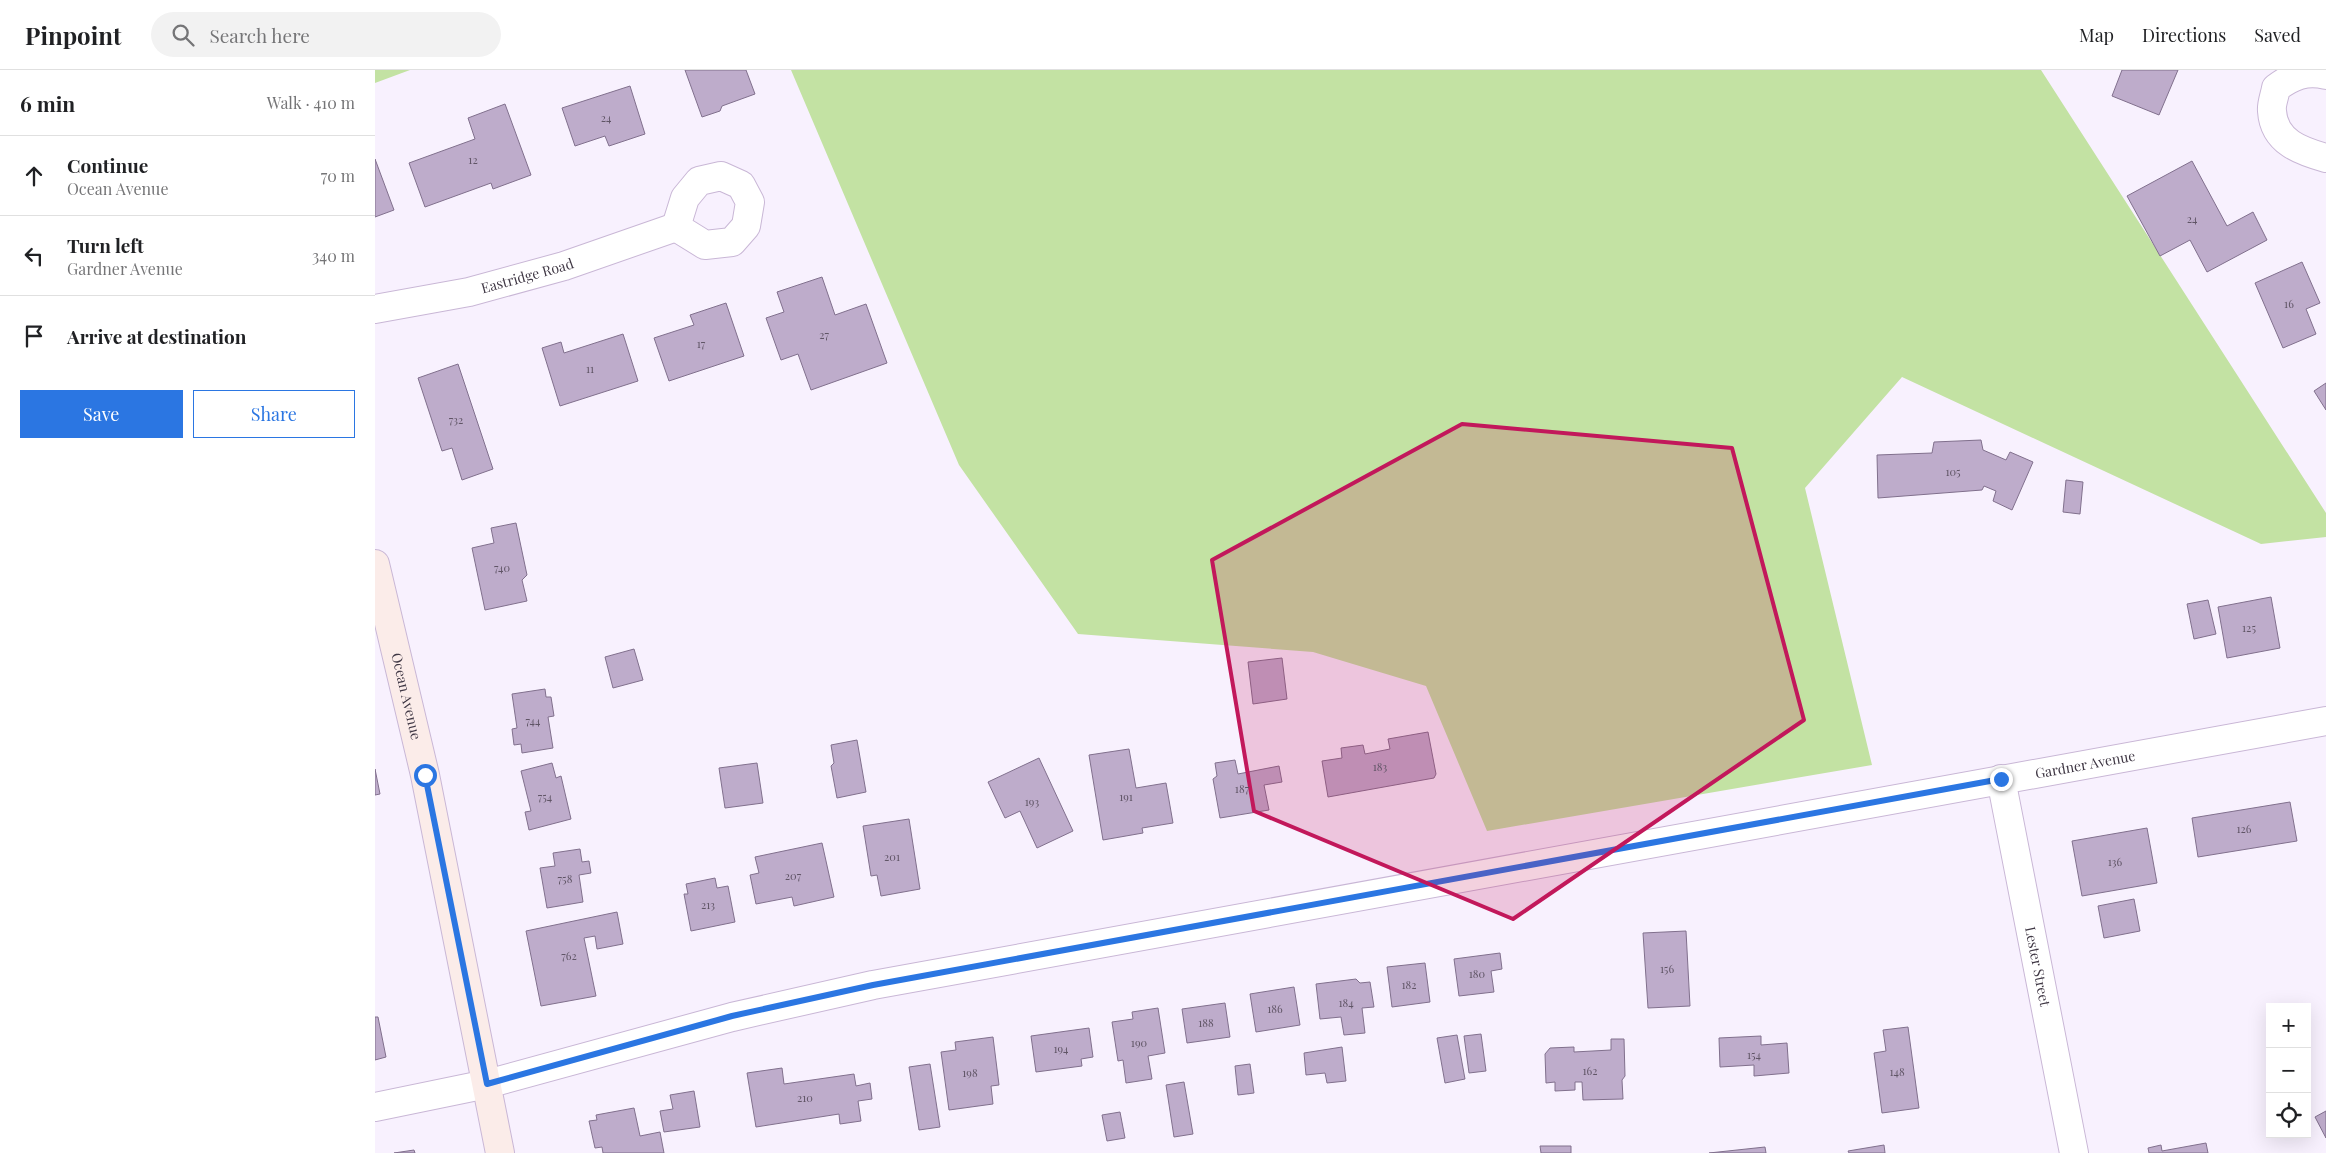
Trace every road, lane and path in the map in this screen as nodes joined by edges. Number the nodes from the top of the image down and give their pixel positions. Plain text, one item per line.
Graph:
1 (2326, 75) edge
2 (2326, 158) edge
3 (676, 226) dead end
4 (375, 309) edge
5 (375, 564) edge
6 (2326, 721) edge
7 (2001, 779) junction
8 (487, 1084) junction
9 (375, 1107) edge
10 (500, 1153) edge
11 (2073, 1153) edge

1 - 2 street
3 - 4 street, Eastridge Road
5 - 8 main road, Ocean Avenue
6 - 7 street, Gardner Avenue
7 - 8 street, Gardner Avenue
7 - 11 street, Lester Street
8 - 9 street, Gardner Avenue
8 - 10 main road, Ocean Avenue

